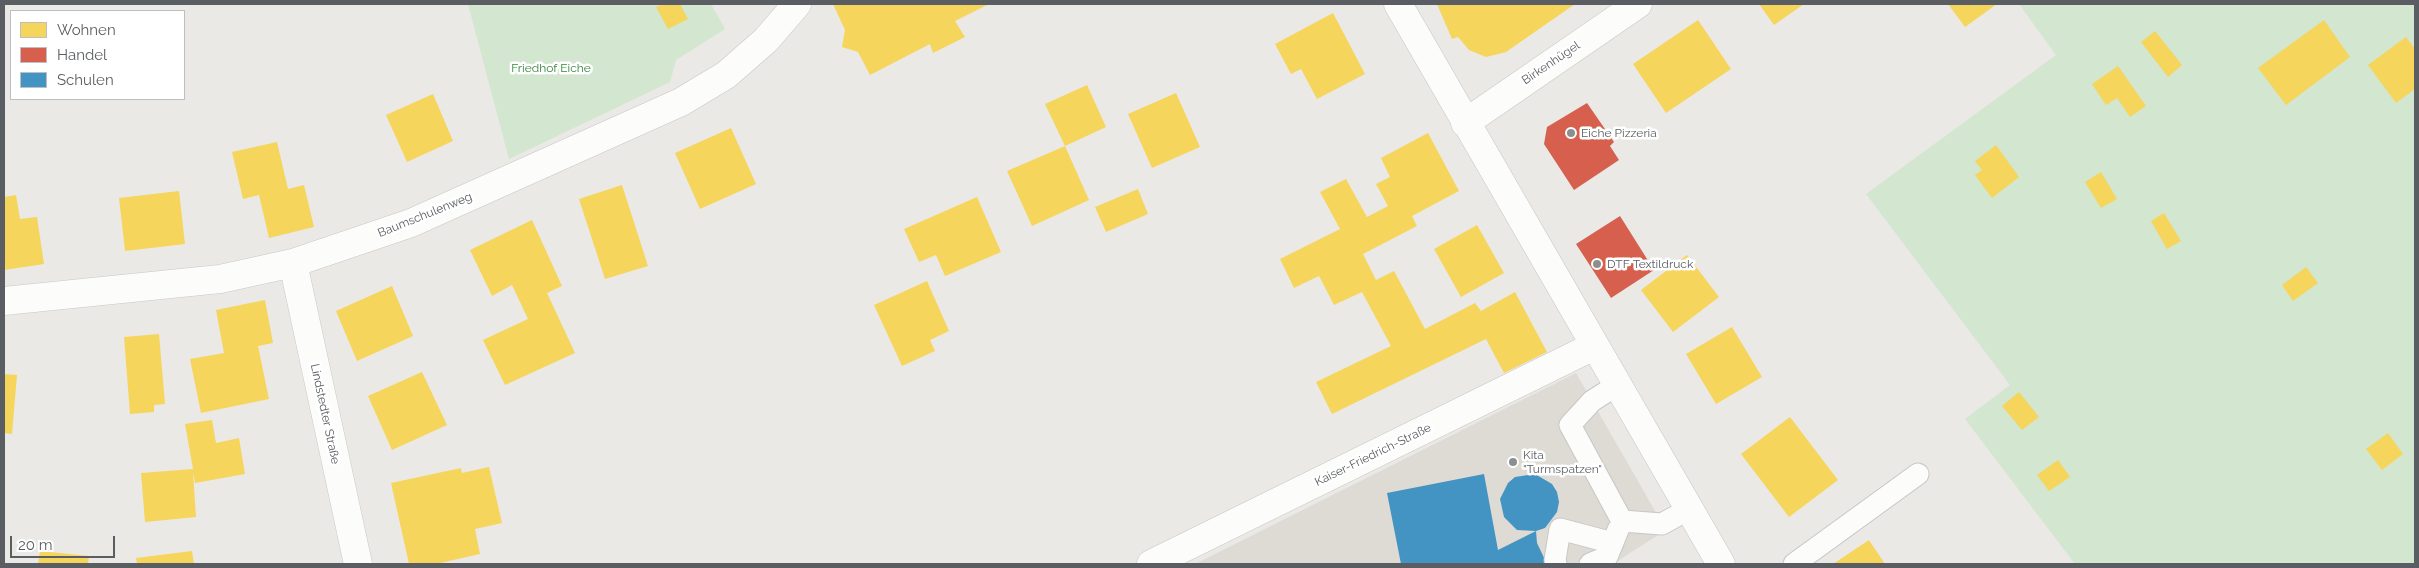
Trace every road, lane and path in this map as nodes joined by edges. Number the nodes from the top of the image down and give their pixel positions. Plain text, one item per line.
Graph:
1 (797, 4) edge
2 (1398, 4) edge
3 (1638, 4) edge
4 (1465, 123) junction
5 (293, 263) junction
6 (4, 301) edge
7 (1594, 346) junction
8 (1617, 385) junction
9 (1918, 474) dead end
10 (1689, 509) junction
11 (1622, 520) junction
12 (1613, 543) junction
13 (358, 564) edge
14 (1151, 564) edge
15 (1556, 564) edge
16 (1590, 564) edge
17 (1721, 564) edge
18 (1794, 564) edge

1 - 5 street, Baumschulenweg
2 - 4 street
3 - 4 street, Birkenhügel
4 - 7 street
5 - 6 street, Baumschulenweg
5 - 13 street, Lindstedter Straße
7 - 8 street
7 - 14 street, Kaiser-Friedrich-Straße
8 - 10 street
8 - 11 lane
9 - 18 lane
10 - 11 lane
10 - 17 street
11 - 12 lane
12 - 15 lane
12 - 16 lane

